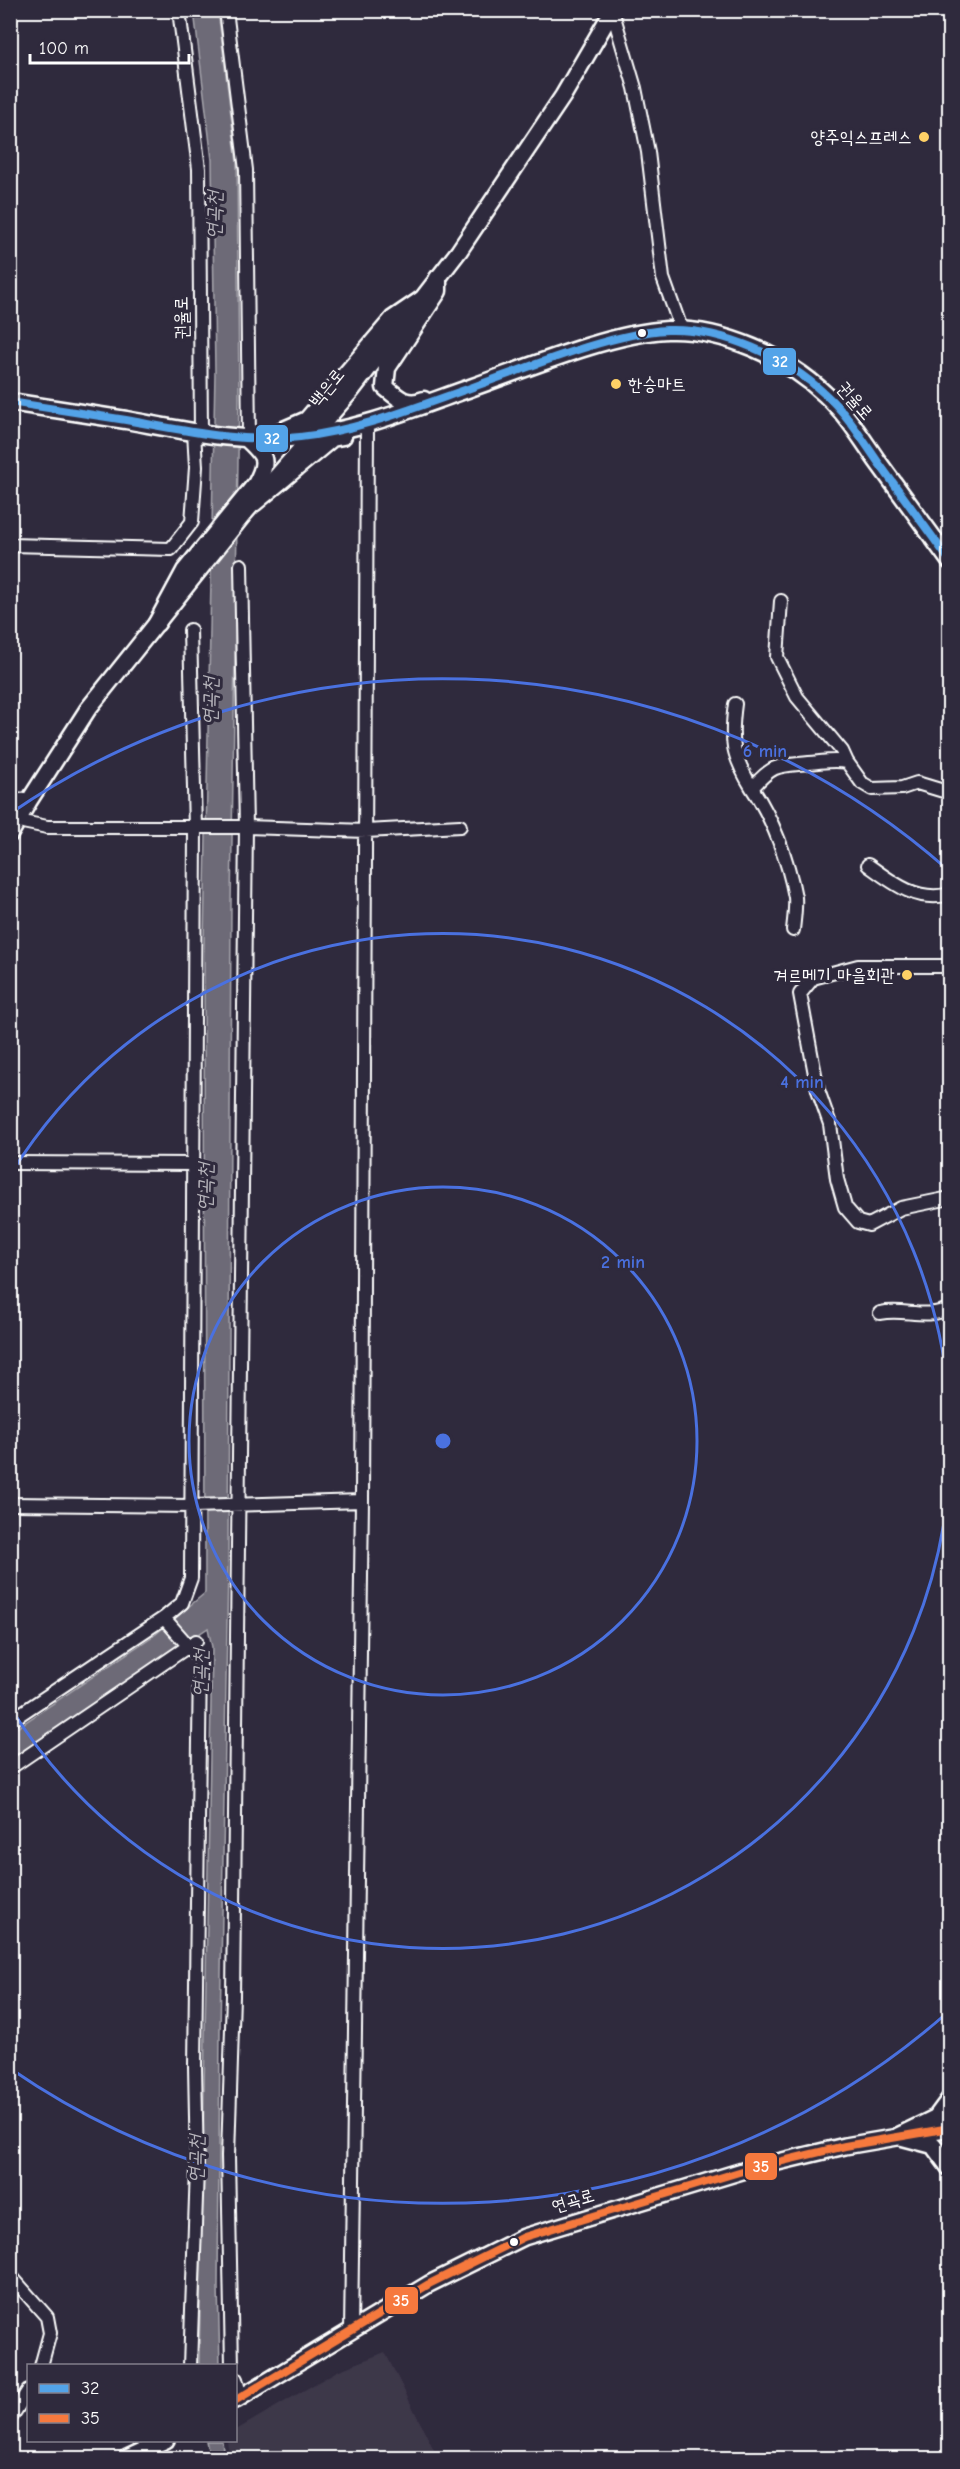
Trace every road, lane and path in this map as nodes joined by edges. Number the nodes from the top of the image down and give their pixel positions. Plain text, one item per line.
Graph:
1 (178, 10) edge
2 (226, 10) edge
3 (613, 11) edge
4 (438, 278) junction
5 (421, 300) junction
6 (682, 330) junction
7 (488, 382) junction
8 (10, 402) edge
9 (367, 428) junction
10 (198, 432) junction
11 (314, 435) junction
12 (249, 438) junction
13 (247, 505) junction
14 (10, 544) edge
15 (950, 561) edge
16 (241, 565) dead end
17 (781, 601) dead end
18 (157, 623) joint
19 (190, 630) dead end
20 (735, 704) dead end
21 (847, 762) junction
22 (752, 788) junction
23 (950, 793) edge
24 (28, 801) junction
25 (10, 802) edge
26 (460, 826) dead end
27 (14, 827) edge
28 (246, 827) junction
29 (195, 828) junction
30 (366, 831) junction
31 (868, 866) dead end
32 (950, 892) edge
33 (794, 930) dead end
34 (950, 966) edge
35 (10, 1163) edge
36 (193, 1164) junction
37 (950, 1198) edge
38 (950, 1308) edge
39 (880, 1313) dead end
40 (362, 1501) junction
41 (239, 1503) junction
42 (10, 1504) edge
43 (193, 1506) junction
44 (164, 1618) junction
45 (192, 1644) junction
46 (10, 1721) edge
47 (10, 1768) edge
48 (950, 2099) edge
49 (950, 2128) edge
50 (899, 2136) junction
51 (950, 2168) edge
52 (10, 2275) edge
53 (351, 2332) junction
54 (42, 2364) edge
55 (190, 2364) edge
56 (232, 2364) edge
57 (27, 2393) edge
58 (238, 2398) edge
59 (10, 2419) edge
60 (162, 2442) edge
61 (127, 2458) edge

1 - 10 street, 권율로
2 - 12 street
3 - 4 street, 백은로
3 - 6 street
4 - 5 street, 백은로
4 - 7 main road
5 - 11 street, 백은로
5 - 12 main road
6 - 7 main road, 권율로
6 - 15 main road, 권율로
7 - 9 main road, 권율로
8 - 10 main road
9 - 11 main road, 권율로
9 - 13 main road
9 - 30 street
10 - 12 main road, 권율로
10 - 14 street, 권율로
11 - 12 main road, 권율로
11 - 13 street, 백은로
12 - 13 main road
13 - 18 main road
16 - 28 street
17 - 21 street
18 - 24 street
19 - 29 street
20 - 22 street
21 - 22 street
21 - 23 street
22 - 33 street
24 - 25 street
24 - 27 street
26 - 30 street
27 - 29 street
28 - 29 street
28 - 30 street
28 - 41 street
29 - 36 street
30 - 40 street
31 - 32 street
34 - 37 street
35 - 36 street
36 - 43 street
38 - 39 street
40 - 41 street
40 - 53 street
41 - 43 street
41 - 56 street
42 - 43 street
43 - 44 street
44 - 45 street
44 - 46 street
45 - 47 street
45 - 55 street
48 - 50 main road
49 - 50 street, 연곡로
50 - 51 main road
50 - 53 street, 연곡로
52 - 54 street
53 - 58 street, 연곡로
57 - 59 street
60 - 61 street

